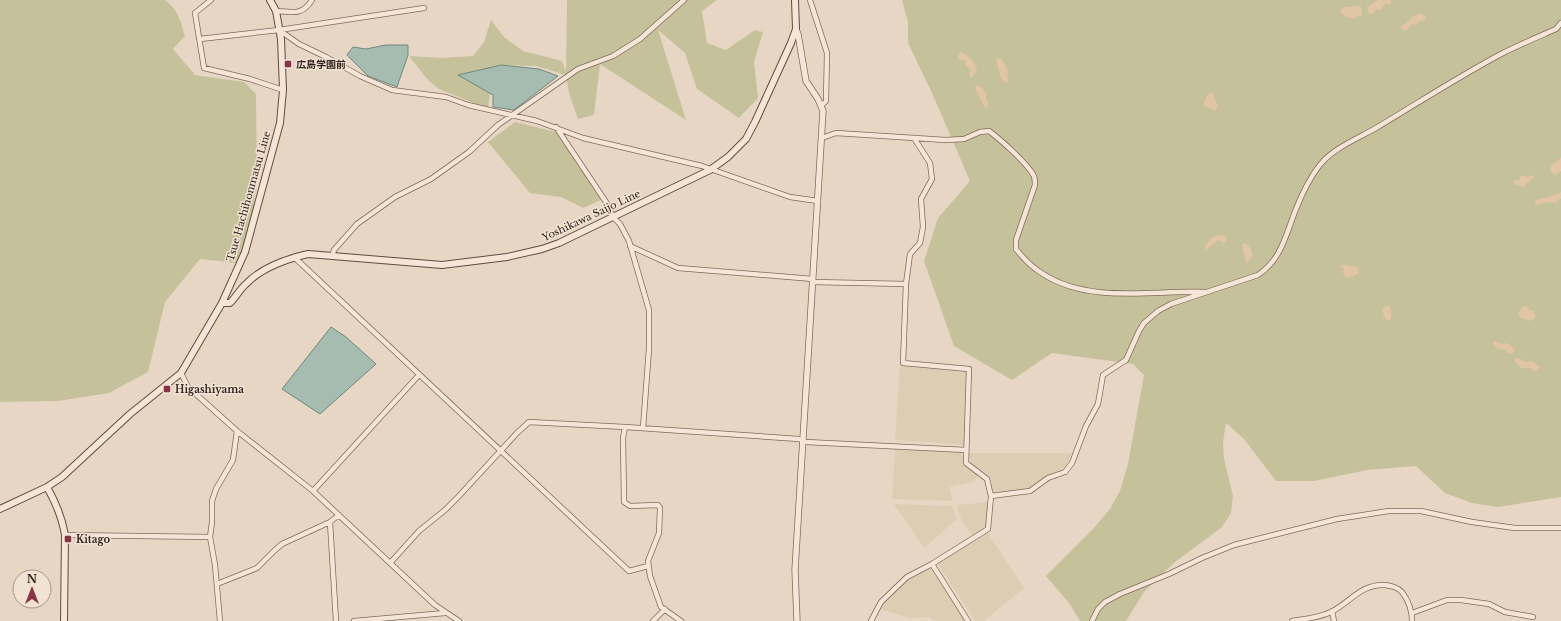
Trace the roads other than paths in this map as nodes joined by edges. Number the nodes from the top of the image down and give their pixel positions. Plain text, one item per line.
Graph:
1 (211, 0) edge
2 (270, 0) edge
3 (312, 0) edge
4 (684, 0) edge
5 (795, 0) edge
6 (810, 0) edge
7 (424, 8) dead end
8 (276, 10) junction
9 (1561, 23) edge
10 (796, 29) junction
11 (279, 30) junction
12 (200, 39) junction
13 (283, 90) junction
14 (822, 105) junction
15 (513, 115) junction
16 (556, 127) junction
17 (822, 138) junction
18 (914, 138) junction
19 (710, 170) junction
20 (818, 202) junction
21 (613, 217) junction
22 (630, 246) junction
23 (332, 256) junction
24 (294, 257) junction
25 (813, 280) junction
26 (906, 284) junction
27 (1209, 292) junction
28 (222, 304) junction
29 (181, 373) junction
30 (419, 374) junction
31 (625, 426) junction
32 (642, 428) junction
33 (237, 431) junction
34 (803, 441) junction
35 (966, 450) junction
36 (500, 451) junction
37 (47, 487) junction
38 (313, 490) junction
39 (991, 496) junction
40 (0, 509) edge
41 (339, 515) junction
42 (330, 522) junction
43 (1561, 528) edge
44 (65, 535) junction
45 (210, 537) junction
46 (390, 562) junction
47 (932, 564) junction
48 (648, 566) junction
49 (217, 584) junction
50 (664, 609) junction
51 (1332, 612) junction
52 (445, 613) junction
53 (1412, 613) junction
54 (1532, 617) dead end
55 (456, 620) edge
56 (64, 621) edge
57 (220, 621) edge
58 (336, 621) edge
59 (354, 621) edge
60 (653, 621) edge
61 (681, 621) edge
62 (796, 621) edge
63 (870, 621) edge
64 (968, 621) edge
65 (1092, 621) edge
66 (1292, 621) edge
67 (1334, 621) edge
68 (1412, 621) edge

1 - 12 street
2 - 8 main road, Tsue Hachihonmatsu Line
3 - 8 street
4 - 15 street
5 - 10 main road, Yoshikawa Saijo Line
6 - 14 street
7 - 11 street
8 - 11 main road, Tsue Hachihonmatsu Line
9 - 27 street
10 - 14 street
10 - 19 main road, Yoshikawa Saijo Line
11 - 12 street
11 - 13 main road, Tsue Hachihonmatsu Line
11 - 15 street
12 - 13 street
13 - 28 main road, Tsue Hachihonmatsu Line
14 - 17 street
15 - 16 street
15 - 23 street
16 - 19 street
16 - 21 street
17 - 18 street
17 - 20 street
18 - 26 street
18 - 27 street
19 - 20 street
19 - 21 main road, Yoshikawa Saijo Line
20 - 25 street
21 - 22 street
21 - 23 main road, Yoshikawa Saijo Line
22 - 25 street
22 - 32 street
23 - 24 main road, Yoshikawa Saijo Line
24 - 28 main road, Yoshikawa Saijo Line
24 - 30 street
25 - 26 street
25 - 34 street
26 - 35 street
27 - 39 street
28 - 29 main road, Tsue Hachihonmatsu Line
29 - 33 street
29 - 37 main road, Tsue Hachihonmatsu Line
30 - 36 street
30 - 38 street
31 - 32 street
31 - 36 street
31 - 48 street
32 - 34 street
33 - 38 street
33 - 45 street
34 - 35 street
34 - 62 street
35 - 39 street
36 - 46 street
36 - 48 street
37 - 40 main road, Tsue Hachihonmatsu Line
37 - 44 main road
38 - 41 street
39 - 47 street
41 - 42 street
41 - 46 street
42 - 49 street
42 - 58 street
43 - 65 street
44 - 45 street
44 - 56 main road
45 - 49 street
46 - 52 street
47 - 63 street
47 - 64 street
48 - 50 street
49 - 57 street
50 - 60 street
50 - 61 street
51 - 53 street
51 - 66 street
51 - 67 street
52 - 55 street
52 - 59 street
53 - 54 street
53 - 68 street

